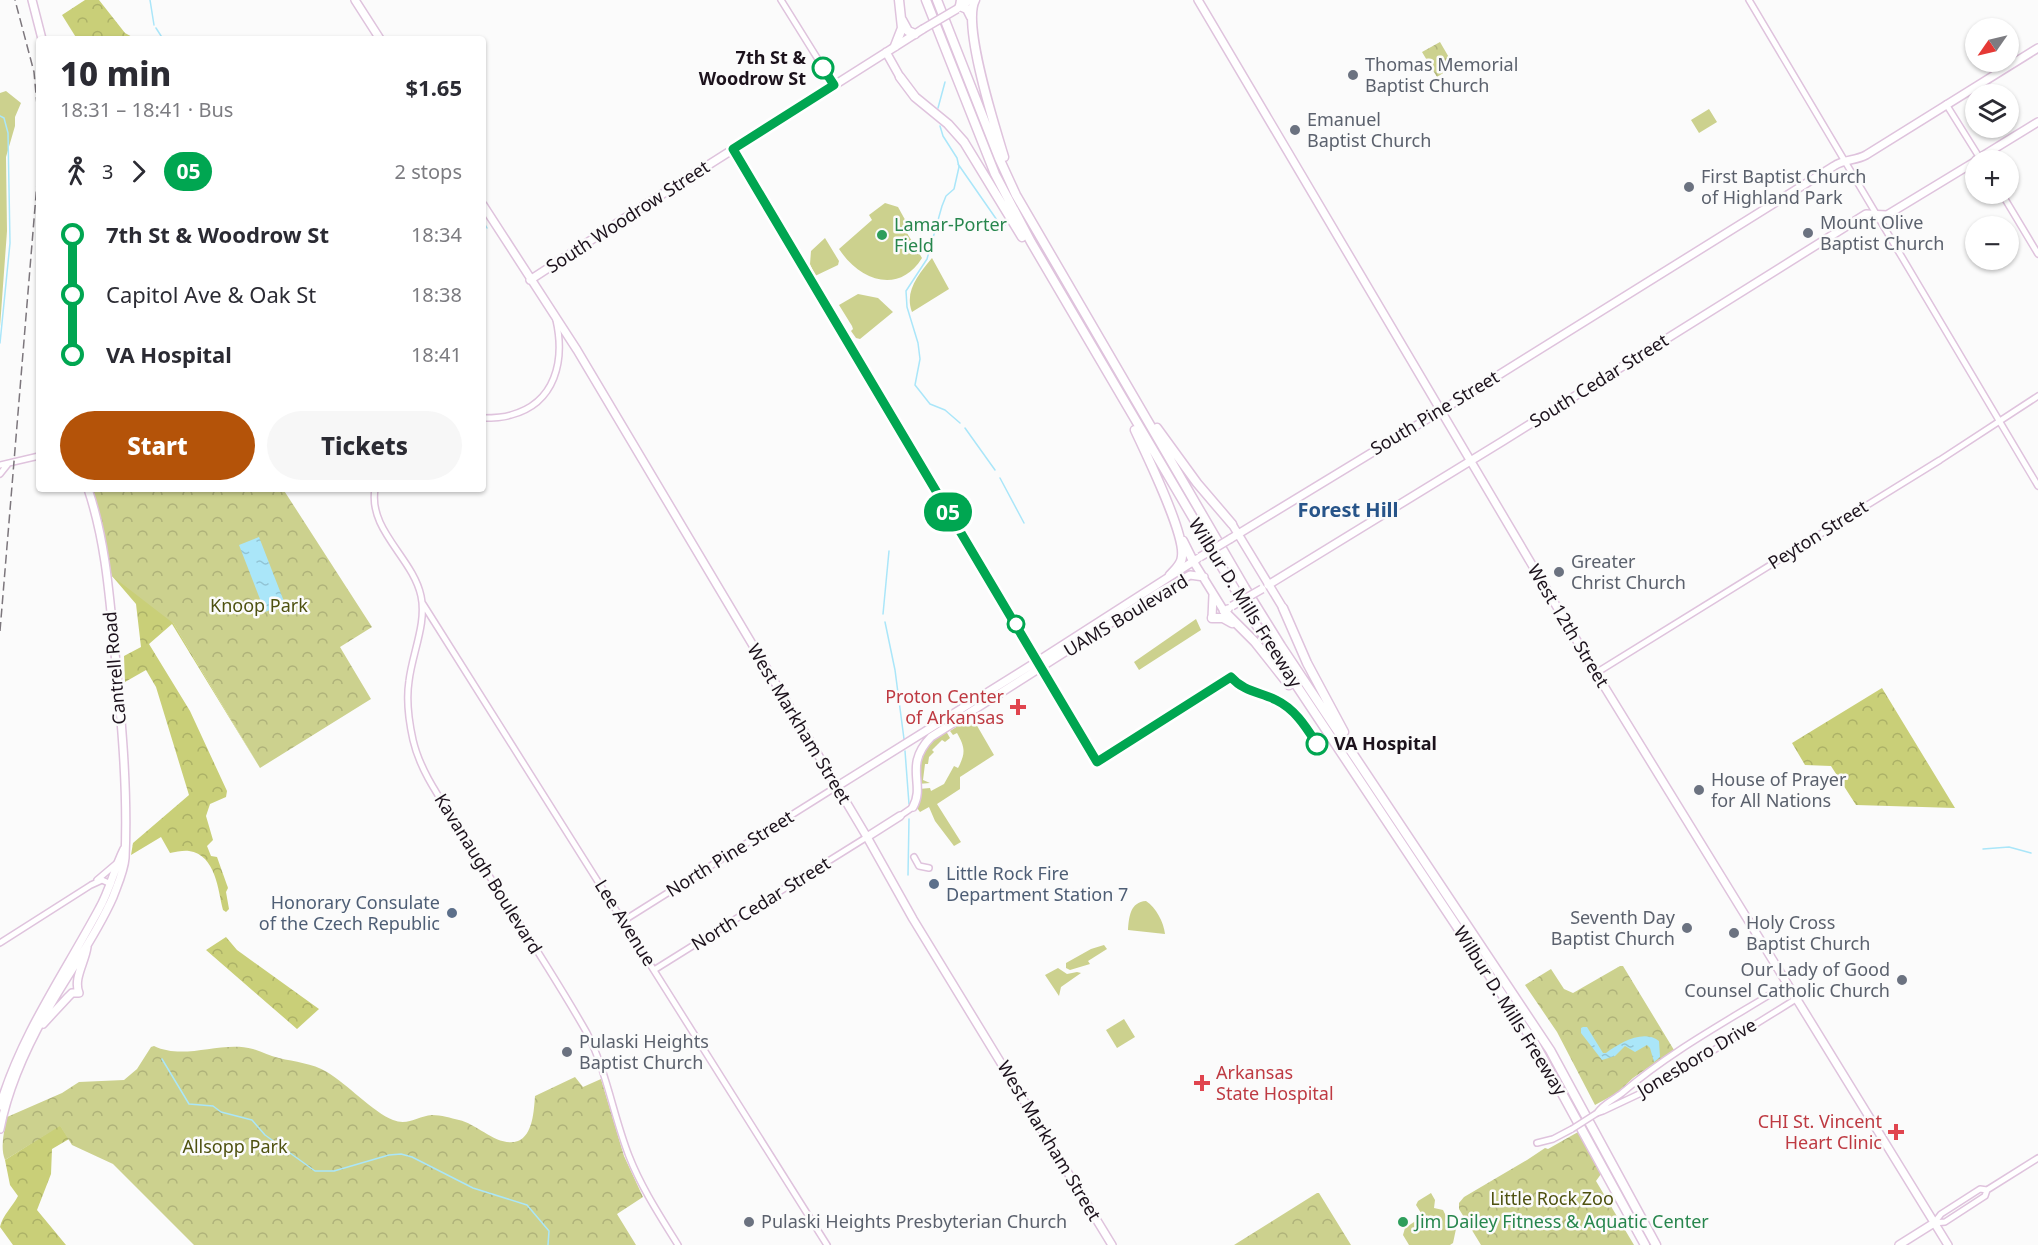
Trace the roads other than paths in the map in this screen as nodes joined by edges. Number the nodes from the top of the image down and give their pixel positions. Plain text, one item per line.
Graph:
1 (32, 0) edge
2 (355, 0) edge
3 (781, 0) edge
4 (899, 0) edge
5 (926, 0) edge
6 (937, 0) edge
7 (970, 0) edge
8 (975, 0) edge
9 (1198, 0) edge
10 (1749, 0) edge
11 (959, 5) edge
12 (971, 18) junction
13 (902, 20) junction
14 (919, 32) junction
15 (41, 36) edge
16 (378, 36) edge
17 (895, 46) junction
18 (2038, 48) edge
19 (886, 52) junction
20 (900, 77) joint
21 (834, 85) junction
22 (1946, 104) junction
23 (2038, 122) edge
24 (1972, 150) edge
25 (1994, 150) edge
26 (1845, 160) junction
27 (1965, 168) edge
28 (2008, 204) edge
29 (1023, 207) junction
30 (486, 210) edge
31 (1878, 215) junction
32 (2038, 254) edge
33 (530, 280) junction
34 (1069, 306) junction
35 (556, 318) junction
36 (1104, 346) junction
37 (1114, 383) junction
38 (2038, 396) edge
39 (1440, 411) junction
40 (486, 418) edge
41 (1999, 421) junction
42 (36, 457) edge
43 (1470, 461) junction
44 (8, 464) junction
45 (0, 465) edge
46 (0, 474) edge
47 (2038, 486) edge
48 (89, 492) edge
49 (375, 492) edge
50 (1232, 524) joint
51 (1176, 527) junction
52 (1238, 534) junction
53 (1197, 559) junction
54 (1170, 575) junction
55 (1204, 577) junction
56 (1265, 587) junction
57 (1213, 593) junction
58 (422, 603) junction
59 (1283, 608) joint
60 (1228, 609) junction
61 (1212, 618) joint
62 (1240, 627) junction
63 (1596, 673) junction
64 (1340, 753) junction
65 (1368, 777) junction
66 (836, 786) junction
67 (913, 807) joint
68 (900, 816) joint
69 (867, 837) junction
70 (124, 849) junction
71 (914, 857) dead end
72 (117, 862) junction
73 (930, 868) dead end
74 (111, 884) junction
75 (91, 885) junction
76 (623, 921) junction
77 (0, 943) edge
78 (87, 947) junction
79 (654, 970) junction
80 (1787, 984) junction
81 (1796, 999) junction
82 (38, 1030) junction
83 (0, 1106) edge
84 (1597, 1113) junction
85 (0, 1129) edge
86 (1537, 1143) dead end
87 (2038, 1158) edge
88 (1934, 1223) junction
89 (1649, 1232) junction
90 (678, 1245) edge
91 (827, 1245) edge
92 (1112, 1245) edge
93 (1643, 1245) edge
94 (1656, 1245) edge
95 (1661, 1245) edge
96 (1899, 1245) edge
97 (1948, 1245) edge

1 - 15 main road
2 - 16 main road
3 - 21 street
4 - 13 highway
5 - 34 highway, Wilbur D. Mills Freeway
6 - 29 highway, Wilbur D. Mills Freeway
7 - 11 main road, South Woodrow Street
8 - 12 highway
9 - 39 main road, West 12th Street
10 - 26 street
11 - 12 highway
11 - 14 main road, South Woodrow Street, bridge
12 - 29 highway
13 - 14 highway
13 - 17 highway
14 - 17 main road, South Woodrow Street
17 - 19 main road, South Woodrow Street
18 - 22 main road, South Pine Street
19 - 20 main road
19 - 21 main road, South Woodrow Street
20 - 34 highway
21 - 33 main road, South Woodrow Street
22 - 24 street
22 - 26 main road, South Pine Street
23 - 25 main road, South Cedar Street
26 - 31 street
26 - 39 main road, South Pine Street
27 - 31 main road, South Cedar Street
28 - 32 street
29 - 36 highway, Wilbur D. Mills Freeway
30 - 33 main road, West Markham Street
31 - 41 street
31 - 43 main road, South Cedar Street
33 - 35 main road, West Markham Street
34 - 37 highway, Wilbur D. Mills Freeway
35 - 40 street
35 - 66 main road, West Markham Street
36 - 50 highway
36 - 65 highway, Wilbur D. Mills Freeway
37 - 51 highway
37 - 64 highway, Wilbur D. Mills Freeway
38 - 41 street, Peyton Street
39 - 43 main road, West 12th Street
39 - 52 main road, South Pine Street
41 - 47 street
41 - 63 street, Peyton Street
42 - 44 street
43 - 56 main road, South Cedar Street
43 - 63 main road, West 12th Street
44 - 45 street
44 - 46 street
48 - 70 main road, Cantrell Road
49 - 58 street, Kavanaugh Boulevard
50 - 52 main road
51 - 53 highway
51 - 54 highway
52 - 53 main road, South Pine Street, bridge
52 - 56 main road
53 - 54 main road, South Pine Street
53 - 55 main road
54 - 66 main road, South Pine Street
55 - 57 main road
55 - 67 main road, UAMS Boulevard
56 - 59 main road
56 - 60 main road, South Cedar Street, bridge
57 - 60 main road
57 - 61 main road
58 - 76 street, Lee Avenue
58 - 90 street, Kavanaugh Boulevard
59 - 65 highway
60 - 62 highway
61 - 62 highway
62 - 64 highway
63 - 80 main road, West 12th Street
64 - 93 highway, Wilbur D. Mills Freeway
65 - 89 highway, Wilbur D. Mills Freeway
66 - 69 main road, West Markham Street
66 - 76 street, North Pine Street
67 - 68 street
68 - 69 main road
69 - 79 street, North Cedar Street
69 - 92 main road, West Markham Street
70 - 72 main road, Cantrell Road
70 - 78 main road, Cantrell Road
71 - 73 street
72 - 74 main road, Cantrell Road
72 - 75 street
74 - 75 street
74 - 83 main road, Cantrell Road
75 - 77 street
76 - 79 street, Lee Avenue
78 - 82 main road, Cantrell Road
78 - 82 main road
79 - 91 street, Lee Avenue
80 - 81 main road, West 12th Street
80 - 84 street, Jonesboro Drive
81 - 84 street, Jonesboro Drive
81 - 88 main road, West 12th Street
82 - 85 main road, Cantrell Road
84 - 86 street, Jonesboro Drive, bridge
87 - 88 street
88 - 96 main road
88 - 97 main road, West 12th Street
89 - 94 highway, Wilbur D. Mills Freeway
89 - 95 highway

